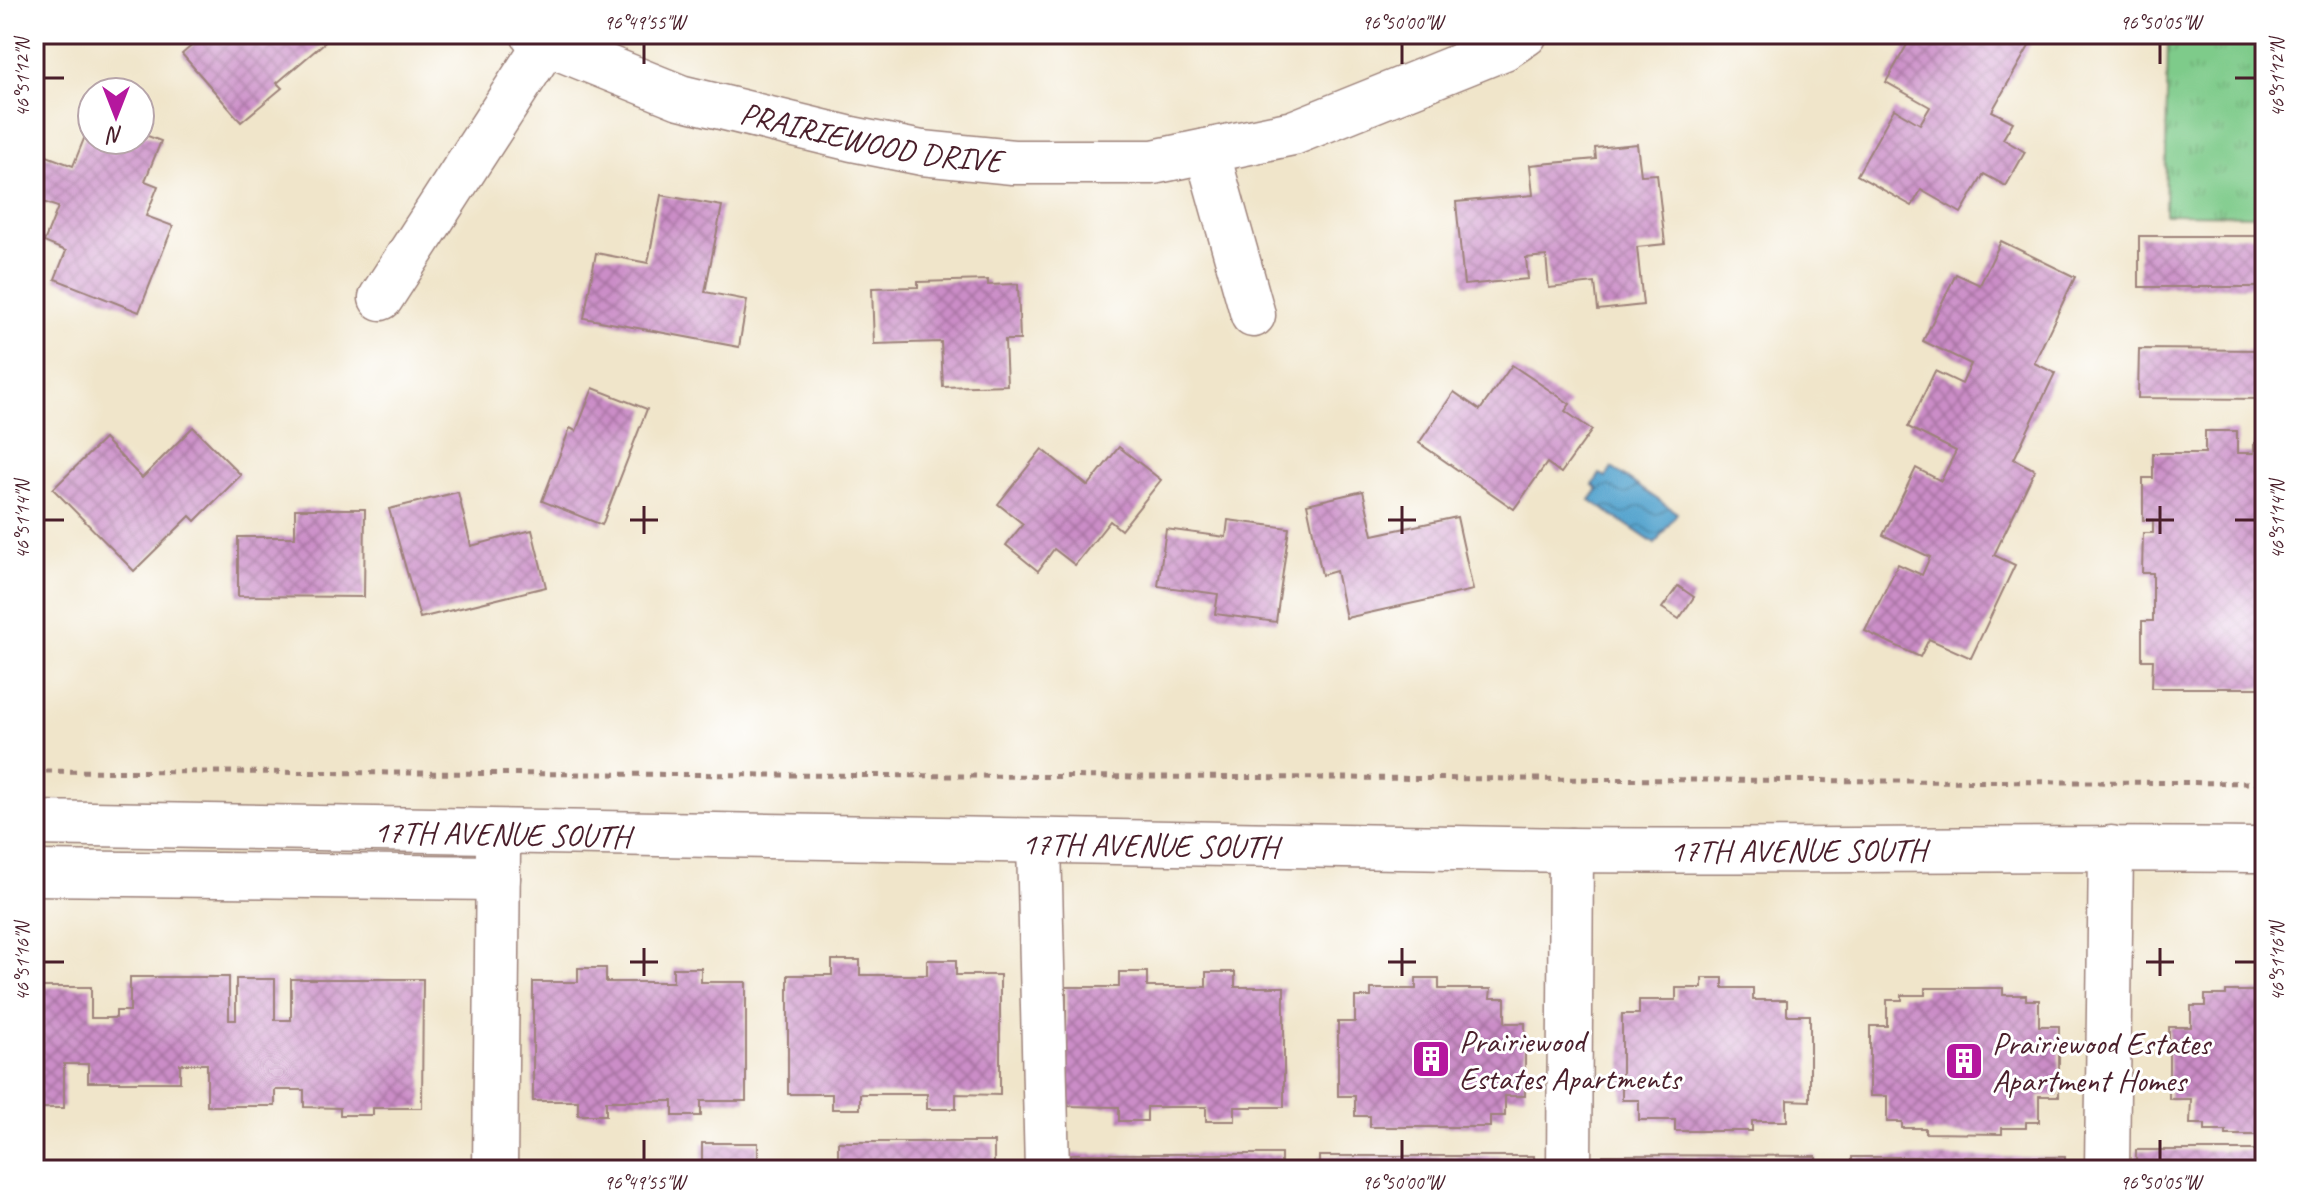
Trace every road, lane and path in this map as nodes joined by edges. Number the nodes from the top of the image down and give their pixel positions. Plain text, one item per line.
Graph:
1 (1525, 34) edge
2 (539, 39) edge
3 (1207, 151) junction
4 (381, 298) dead end
5 (1253, 315) dead end
6 (34, 771) edge
7 (2265, 783) edge
8 (34, 823) edge
9 (498, 835) junction
10 (1039, 843) junction
11 (2111, 848) junction
12 (1571, 850) junction
13 (2265, 850) edge
14 (34, 873) edge
15 (498, 878) junction
16 (495, 1170) edge
17 (1047, 1170) edge
18 (1569, 1170) edge
19 (2107, 1170) edge

1 - 3 street, PRAIRIEWOOD DRIVE
2 - 3 street, PRAIRIEWOOD DRIVE
2 - 4 street, PRAIRIEWOOD DRIVE
3 - 5 street
6 - 7 path
8 - 9 street, 17TH AVENUE SOUTH
9 - 10 street, 17TH AVENUE SOUTH
9 - 15 street
10 - 12 street, 17TH AVENUE SOUTH
10 - 17 street
11 - 12 street, 17TH AVENUE SOUTH
11 - 13 street, 17TH AVENUE SOUTH
11 - 19 street
12 - 18 street
14 - 15 street
15 - 16 street

